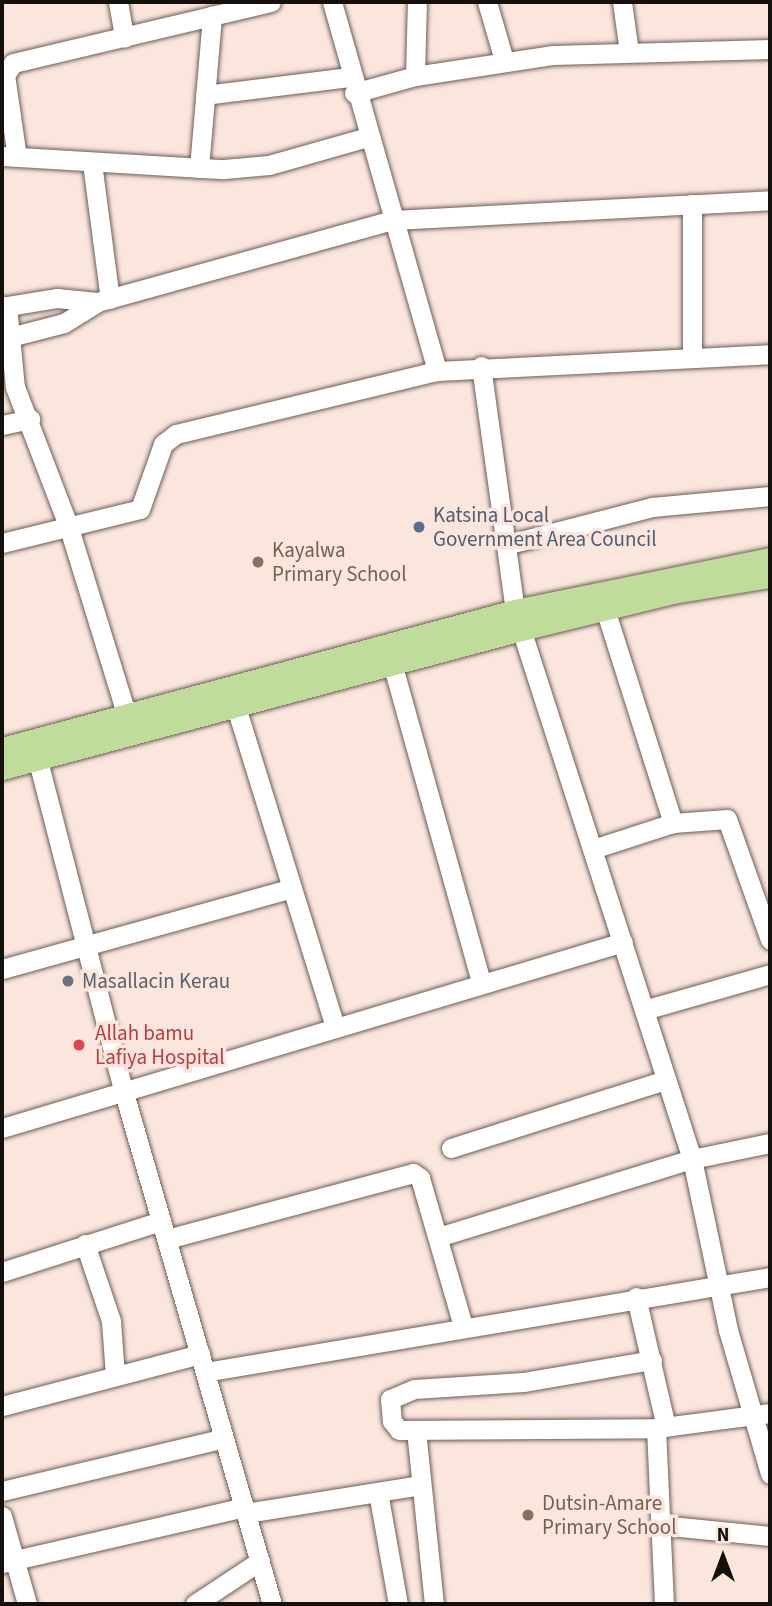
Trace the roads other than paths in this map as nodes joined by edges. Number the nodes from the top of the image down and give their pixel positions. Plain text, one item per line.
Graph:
1 (118, 2) edge
2 (271, 2) edge
3 (332, 2) edge
4 (417, 2) edge
5 (487, 2) edge
6 (622, 2) edge
7 (212, 16) junction
8 (124, 37) junction
9 (770, 49) edge
10 (629, 52) junction
11 (504, 60) junction
12 (415, 76) junction
13 (352, 85) junction
14 (205, 95) junction
15 (367, 137) junction
16 (9, 156) edge
17 (92, 163) junction
18 (199, 168) junction
19 (770, 200) edge
20 (692, 204) junction
21 (393, 220) junction
22 (104, 300) junction
23 (4, 306) edge
24 (10, 337) junction
25 (770, 354) edge
26 (692, 357) junction
27 (481, 366) junction
28 (437, 372) junction
29 (30, 419) junction
30 (2, 425) edge
31 (770, 496) edge
32 (69, 528) junction
33 (2, 543) edge
34 (509, 544) junction
35 (770, 559) edge
36 (770, 576) edge
37 (605, 609) junction
38 (518, 620) junction
39 (392, 663) junction
40 (236, 707) junction
41 (127, 716) junction
42 (2, 749) edge
43 (37, 757) junction
44 (2, 768) edge
45 (673, 823) junction
46 (593, 849) junction
47 (292, 888) junction
48 (770, 940) edge
49 (623, 942) junction
50 (84, 946) junction
51 (2, 969) edge
52 (770, 974) edge
53 (481, 981) junction
54 (644, 1010) junction
55 (335, 1027) junction
56 (666, 1080) junction
57 (124, 1093) junction
58 (2, 1128) edge
59 (770, 1143) edge
60 (451, 1148) dead end
61 (692, 1159) junction
62 (164, 1230) junction
63 (438, 1237) junction
64 (85, 1244) junction
65 (2, 1272) edge
66 (770, 1277) edge
67 (720, 1284) junction
68 (636, 1297) junction
69 (463, 1326) junction
70 (652, 1360) junction
71 (203, 1363) junction
72 (115, 1376) junction
73 (2, 1406) edge
74 (763, 1414) edge
75 (661, 1427) junction
76 (416, 1430) junction
77 (224, 1437) junction
78 (770, 1474) edge
79 (421, 1485) junction
80 (2, 1491) edge
81 (378, 1492) junction
82 (245, 1510) junction
83 (2, 1516) edge
84 (660, 1525) junction
85 (770, 1536) edge
86 (8, 1561) edge
87 (260, 1561) junction
88 (27, 1604) edge
89 (195, 1604) edge
90 (272, 1604) edge
91 (398, 1604) edge
92 (434, 1604) edge
93 (664, 1604) edge

1 - 8 street
2 - 7 street
3 - 13 street
4 - 12 street
5 - 11 street
6 - 10 street
7 - 8 street
7 - 14 street
8 - 16 street
9 - 10 street
10 - 11 street
11 - 12 street
12 - 13 street
13 - 14 street
13 - 15 street
14 - 18 street
15 - 18 street
15 - 21 street
16 - 17 street
17 - 18 street
17 - 22 street
19 - 20 street
20 - 21 street
20 - 26 street
21 - 22 street
21 - 28 street
22 - 23 street
22 - 24 street
23 - 24 street
24 - 29 street
25 - 26 street
26 - 27 street
27 - 28 street
27 - 34 street
28 - 32 street
29 - 30 street
29 - 32 street
31 - 34 street
32 - 33 street
32 - 41 street
34 - 38 street
35 - 38 main road
36 - 37 main road
37 - 38 main road
37 - 45 street
38 - 39 main road
38 - 41 main road
38 - 46 street
39 - 40 main road
39 - 53 street
40 - 43 main road
40 - 47 street
41 - 42 main road
43 - 44 main road
43 - 50 street
45 - 46 street
45 - 48 street
46 - 49 street
47 - 50 street
47 - 55 street
49 - 53 street
49 - 54 street
50 - 51 street
50 - 57 street
52 - 54 street
53 - 55 street
54 - 56 street
55 - 57 street
56 - 60 street
56 - 61 street
57 - 58 street
57 - 62 street
59 - 61 street
61 - 63 street
61 - 67 street
62 - 63 street
62 - 64 street
62 - 71 street
63 - 69 street
64 - 65 street
64 - 72 street
66 - 67 street
67 - 68 street
67 - 74 street
68 - 69 street
68 - 70 street
69 - 71 street
70 - 75 street
70 - 76 street
71 - 72 street
71 - 77 street
72 - 73 street
74 - 75 street
74 - 78 street
75 - 76 street
75 - 84 street
76 - 79 street
77 - 80 street
77 - 82 street
79 - 81 street
79 - 92 street
81 - 82 street
81 - 91 street
82 - 86 street
82 - 87 street
83 - 86 street
84 - 85 street
84 - 93 street
86 - 88 street
87 - 89 street
87 - 90 street

